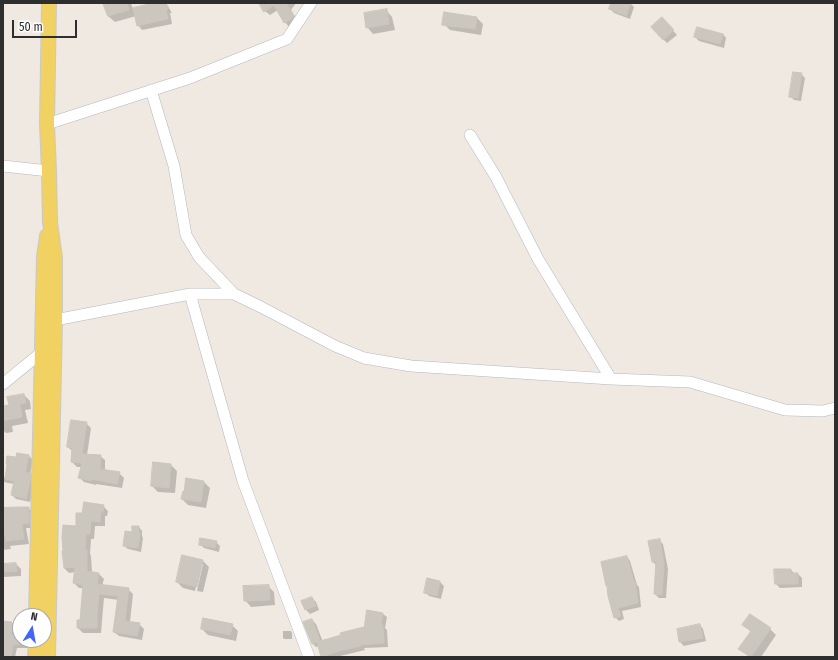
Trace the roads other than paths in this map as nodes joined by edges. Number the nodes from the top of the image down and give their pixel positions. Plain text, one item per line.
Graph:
1 (49, 3) edge
2 (311, 3) edge
3 (151, 90) junction
4 (47, 124) junction
5 (470, 135) dead end
6 (3, 166) edge
7 (49, 171) junction
8 (50, 222) junction
9 (190, 294) junction
10 (234, 294) junction
11 (55, 320) junction
12 (42, 352) junction
13 (611, 379) junction
14 (3, 384) edge
15 (835, 408) edge
16 (36, 608) edge
17 (48, 657) edge
18 (309, 657) edge

1 - 4 main road
2 - 3 street
3 - 4 street
3 - 10 street
4 - 7 main road
5 - 13 street
6 - 7 street
7 - 8 main road
8 - 11 main road
8 - 12 main road
9 - 10 street
9 - 11 street
9 - 18 street
10 - 13 street
11 - 17 main road
12 - 14 street
12 - 16 main road
13 - 15 street

